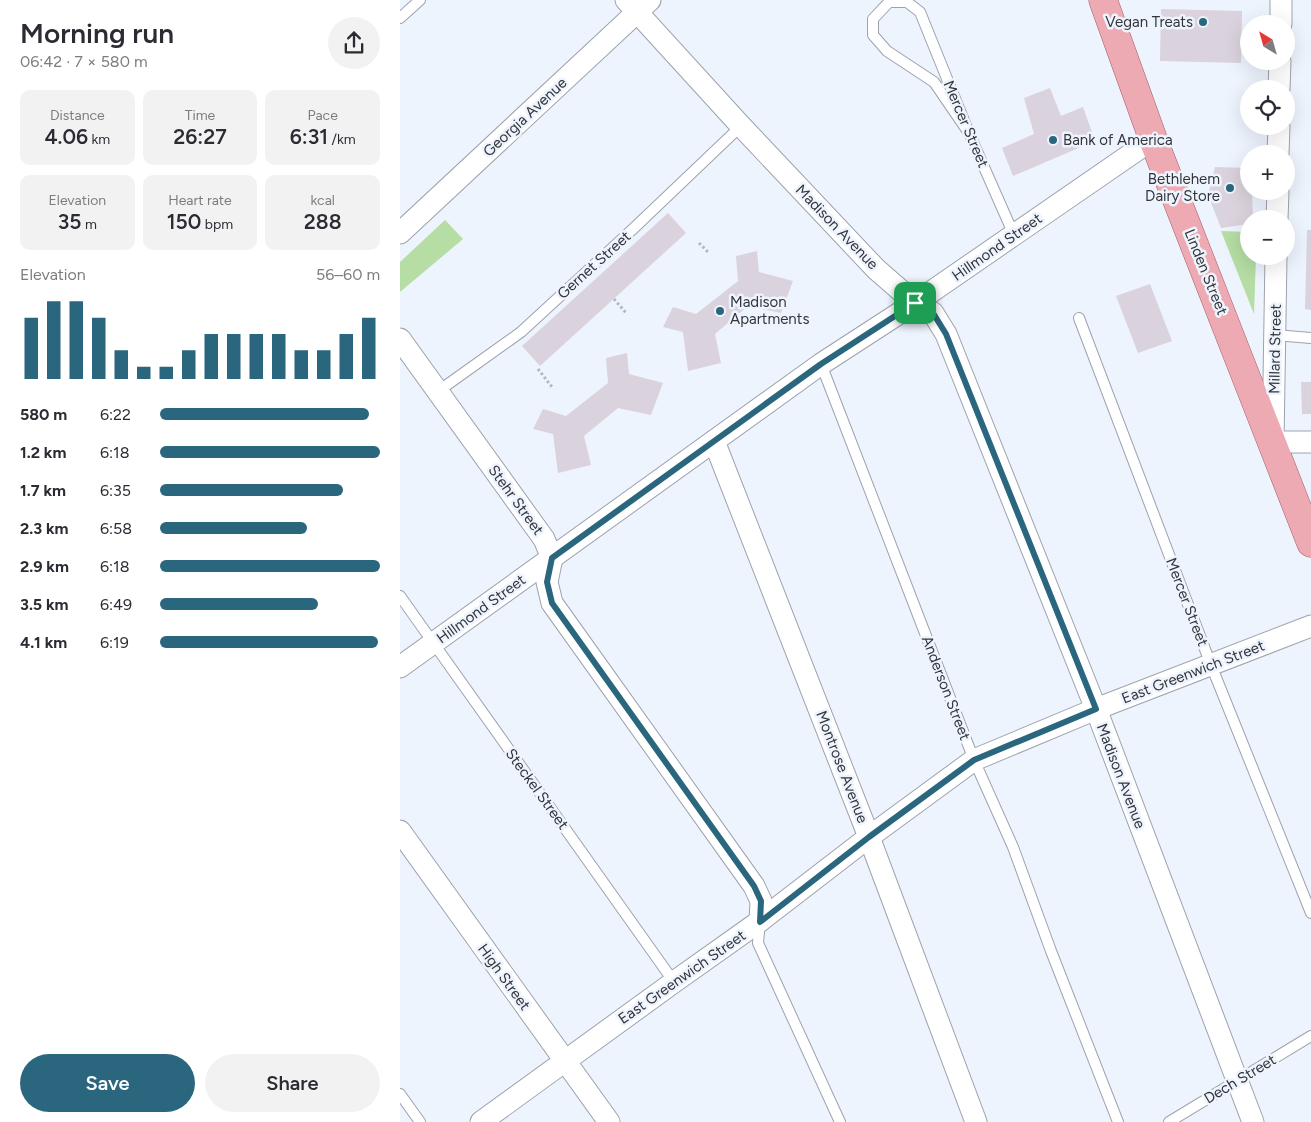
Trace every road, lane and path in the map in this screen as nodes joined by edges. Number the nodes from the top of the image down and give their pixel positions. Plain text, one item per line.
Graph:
1 (420, 0) edge
2 (1103, 0) edge
3 (1281, 0) edge
4 (638, 4) edge
5 (1281, 15) edge
6 (400, 18) edge
7 (741, 126) junction
8 (969, 133) junction
9 (1153, 139) junction
10 (400, 233) edge
11 (1014, 235) junction
12 (699, 243) dead end
13 (708, 252) dead end
14 (1276, 265) edge
15 (614, 299) dead end
16 (915, 303) junction
17 (627, 314) dead end
18 (1079, 318) dead end
19 (1275, 335) junction
20 (400, 338) edge
21 (1311, 338) edge
22 (821, 364) junction
23 (538, 369) dead end
24 (552, 387) dead end
25 (437, 392) junction
26 (714, 441) junction
27 (1273, 442) junction
28 (1311, 442) edge
29 (1311, 543) edge
30 (552, 558) junction
31 (400, 596) edge
32 (1311, 626) edge
33 (433, 643) junction
34 (1211, 665) junction
35 (400, 667) edge
36 (1096, 709) junction
37 (974, 760) junction
38 (400, 831) edge
39 (869, 837) junction
40 (1311, 913) edge
41 (760, 922) junction
42 (674, 982) junction
43 (1311, 1036) edge
44 (565, 1061) junction
45 (1238, 1081) junction
46 (400, 1094) edge
47 (420, 1122) edge
48 (481, 1122) edge
49 (609, 1122) edge
50 (840, 1122) edge
51 (976, 1122) edge
52 (1118, 1122) edge
53 (1169, 1122) edge
54 (1253, 1122) edge

1 - 6 lane
2 - 9 main road, Linden Street
3 - 5 street
4 - 7 street, Madison Avenue
4 - 10 street, Georgia Avenue
7 - 16 street, Madison Avenue
7 - 25 lane, Gernet Street
8 - 8 lane, Mercer Street
8 - 11 lane, Mercer Street
9 - 11 street, Hillmond Street
9 - 27 main road, Linden Street
11 - 16 street, Hillmond Street
12 - 13 path
14 - 19 street, Millard Street
15 - 17 path
16 - 22 street, Hillmond Street
16 - 36 street, Madison Avenue
18 - 34 lane, Mercer Street
19 - 21 lane
19 - 27 street, Millard Street
20 - 25 street, Stehr Street
22 - 26 street, Hillmond Street
22 - 37 lane, Anderson Street
23 - 24 path
25 - 30 street, Stehr Street
26 - 30 street, Hillmond Street
26 - 39 street, Montrose Avenue
27 - 28 street
27 - 29 main road, Linden Street
30 - 33 street, Hillmond Street
30 - 41 street
31 - 33 lane, Steckel Street
32 - 34 street, East Greenwich Street
33 - 35 street, Hillmond Street
33 - 42 lane, Steckel Street
34 - 36 street, East Greenwich Street
34 - 40 lane, Mercer Street
36 - 37 street, East Greenwich Street
36 - 45 street, Madison Avenue
37 - 39 street, East Greenwich Street
37 - 52 lane, Anderson Street
38 - 44 street, High Street
39 - 41 street, East Greenwich Street
39 - 51 street, Montrose Avenue
41 - 42 street, East Greenwich Street
41 - 50 lane
42 - 44 street, East Greenwich Street
43 - 45 lane, Dech Street
44 - 48 street, East Greenwich Street
44 - 49 street, High Street
45 - 53 lane, Dech Street
45 - 54 street, Madison Avenue
46 - 47 lane

